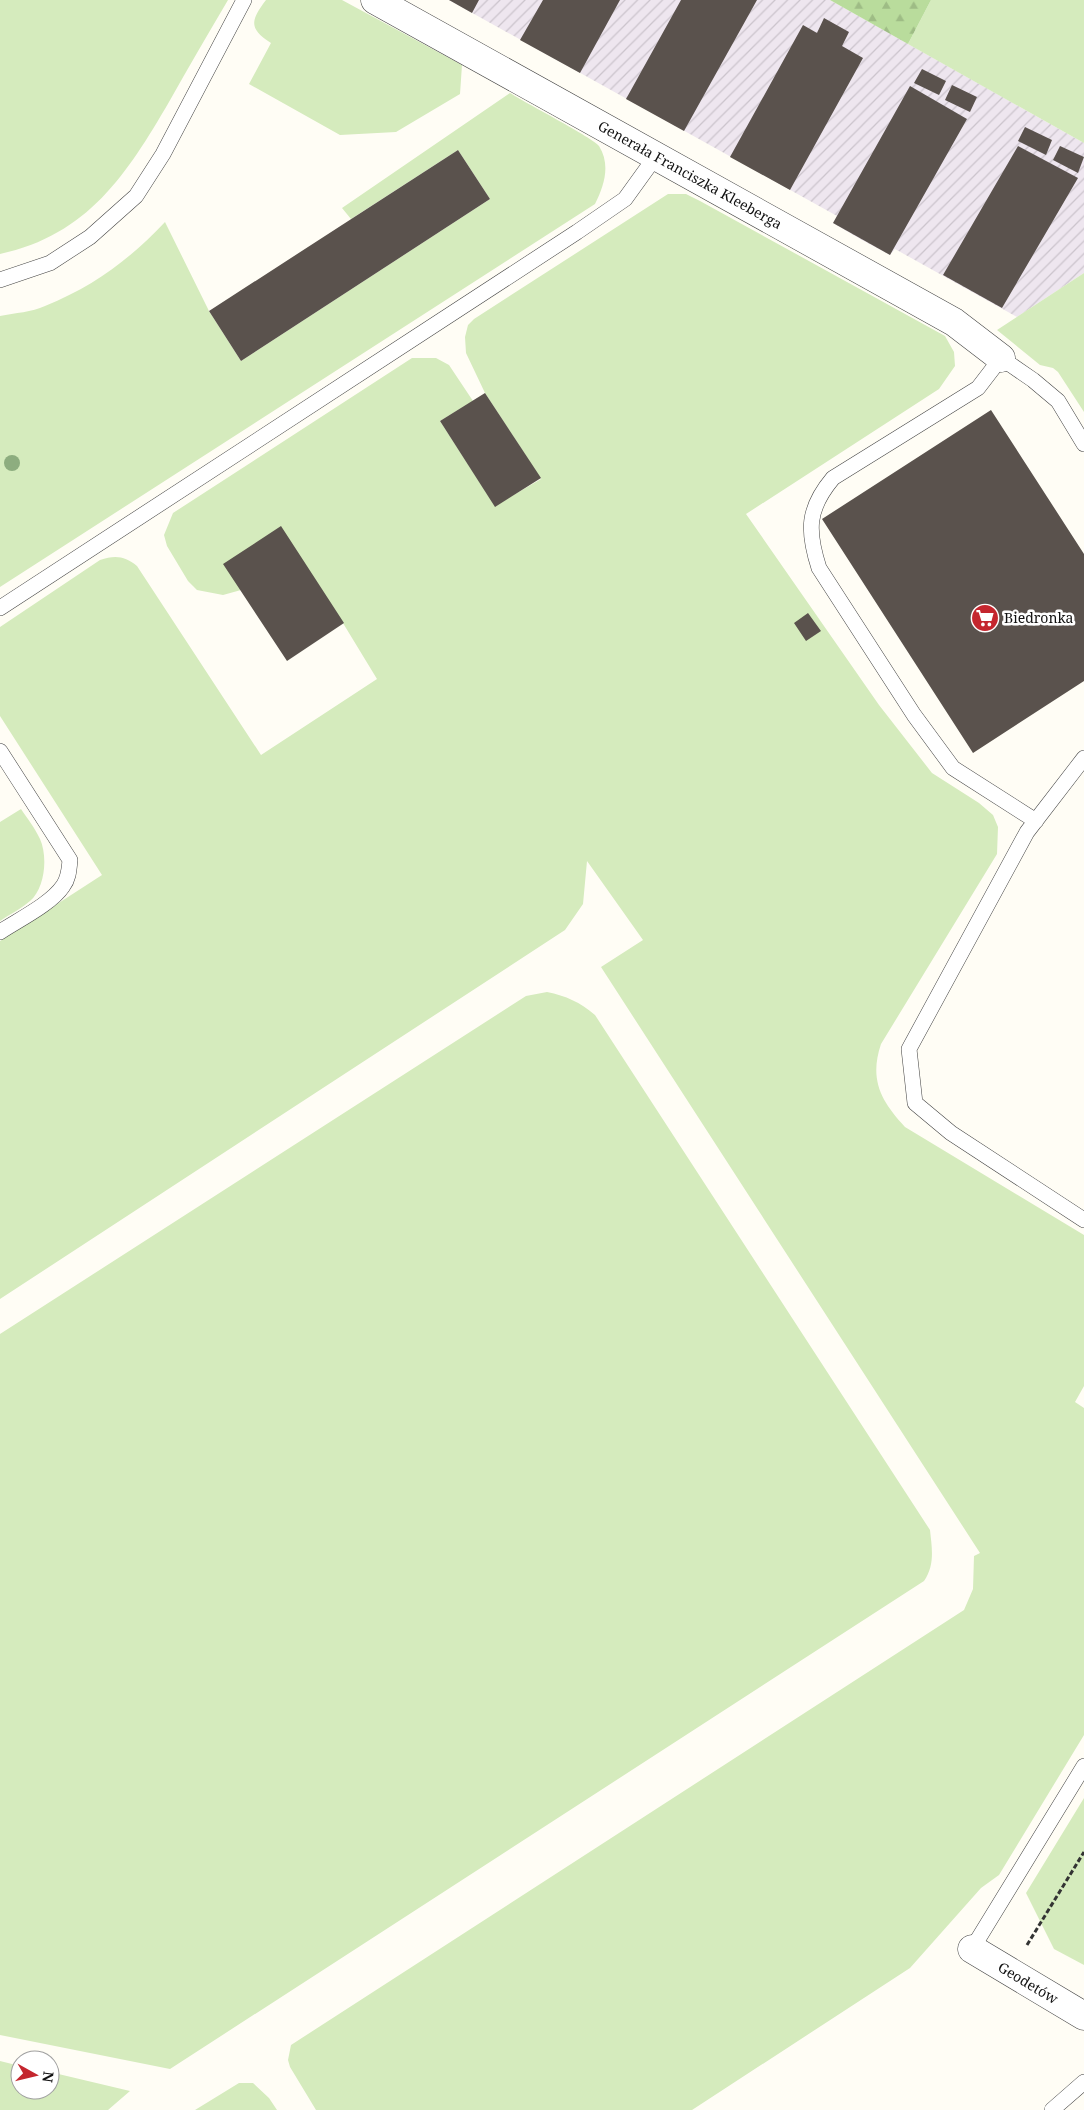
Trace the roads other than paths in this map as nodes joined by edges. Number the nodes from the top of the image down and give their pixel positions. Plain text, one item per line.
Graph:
1 (244, 0) edge
2 (375, 0) edge
3 (656, 156) junction
4 (0, 280) edge
5 (1001, 358) junction
6 (1084, 444) edge
7 (0, 608) edge
8 (0, 751) edge
9 (1084, 758) edge
10 (1036, 821) junction
11 (0, 932) edge
12 (1084, 1220) edge
13 (1084, 1766) edge
14 (972, 1949) joint
15 (1084, 2016) edge
16 (1084, 2082) edge
17 (1052, 2110) edge

1 - 4 lane
2 - 3 street, Generała Franciszka Kleeberga
3 - 5 street, Generała Franciszka Kleeberga
3 - 7 lane
5 - 6 lane
5 - 10 lane
8 - 11 lane
9 - 10 lane
10 - 12 lane
13 - 14 lane
14 - 15 street, Geodetów
16 - 17 lane

